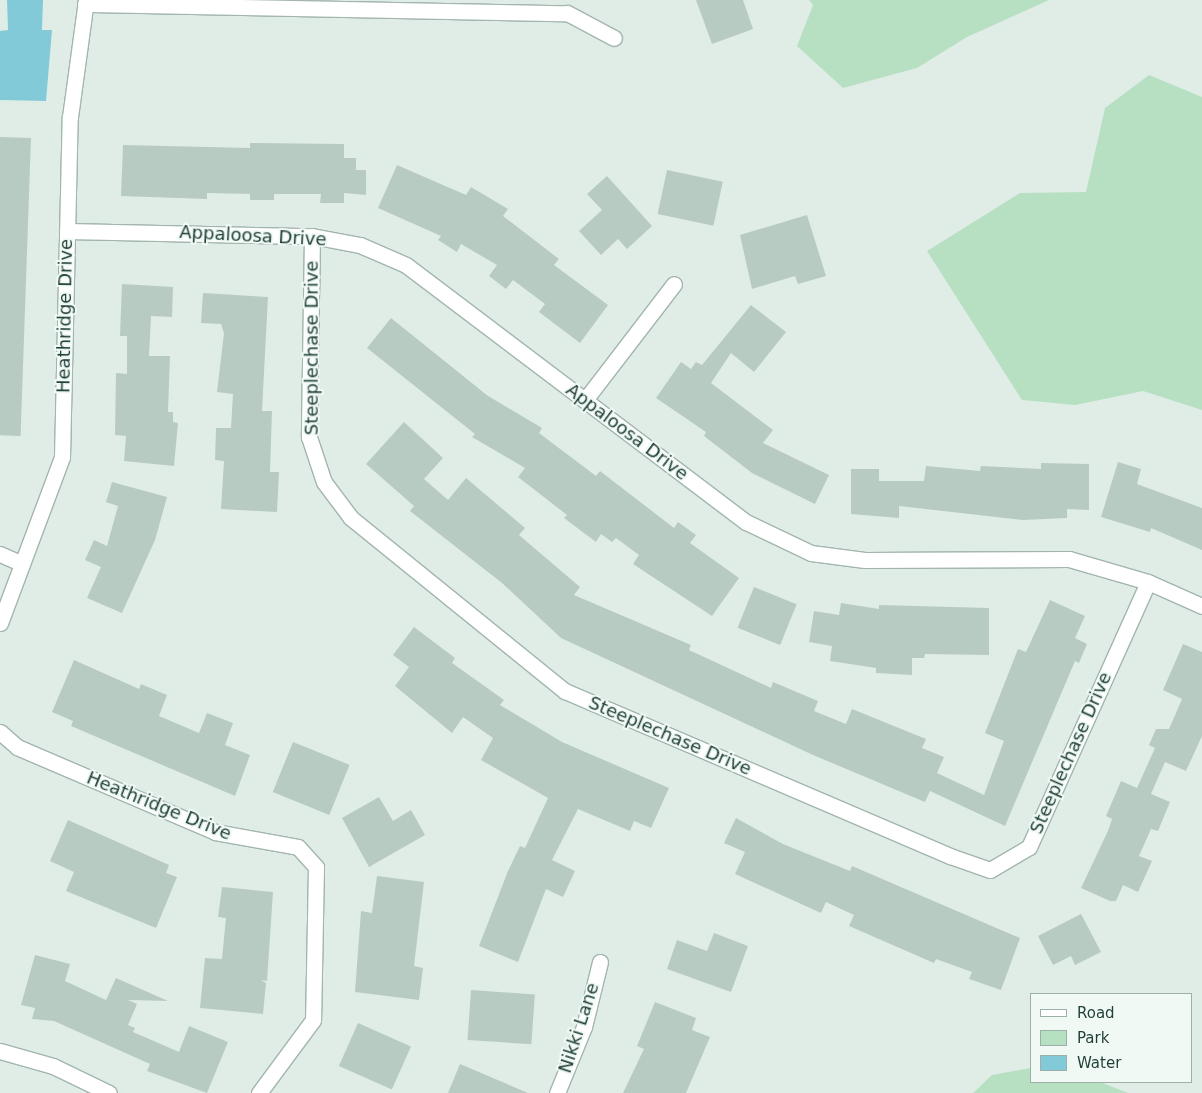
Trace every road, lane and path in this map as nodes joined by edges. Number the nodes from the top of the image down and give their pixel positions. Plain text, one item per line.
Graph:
1 (86, 2) edge
2 (614, 38) dead end
3 (67, 230) junction
4 (312, 236) junction
5 (674, 284) dead end
6 (586, 400) junction
7 (0, 554) edge
8 (22, 564) junction
9 (1148, 582) junction
10 (1202, 606) edge
11 (0, 623) edge
12 (0, 732) edge
13 (600, 962) dead end
14 (0, 1051) edge
15 (109, 1093) edge
16 (259, 1093) edge
17 (557, 1093) edge

1 - 2 street
1 - 3 street, Heathridge Drive
3 - 4 street, Appaloosa Drive
3 - 8 street, Heathridge Drive
4 - 6 street, Appaloosa Drive
4 - 9 street, Steeplechase Drive
5 - 6 street
6 - 9 street, Appaloosa Drive
7 - 8 street
8 - 11 street, Heathridge Drive
9 - 10 street, Appaloosa Drive
12 - 16 street, Heathridge Drive
13 - 17 street, Nikki Lane
14 - 15 street

